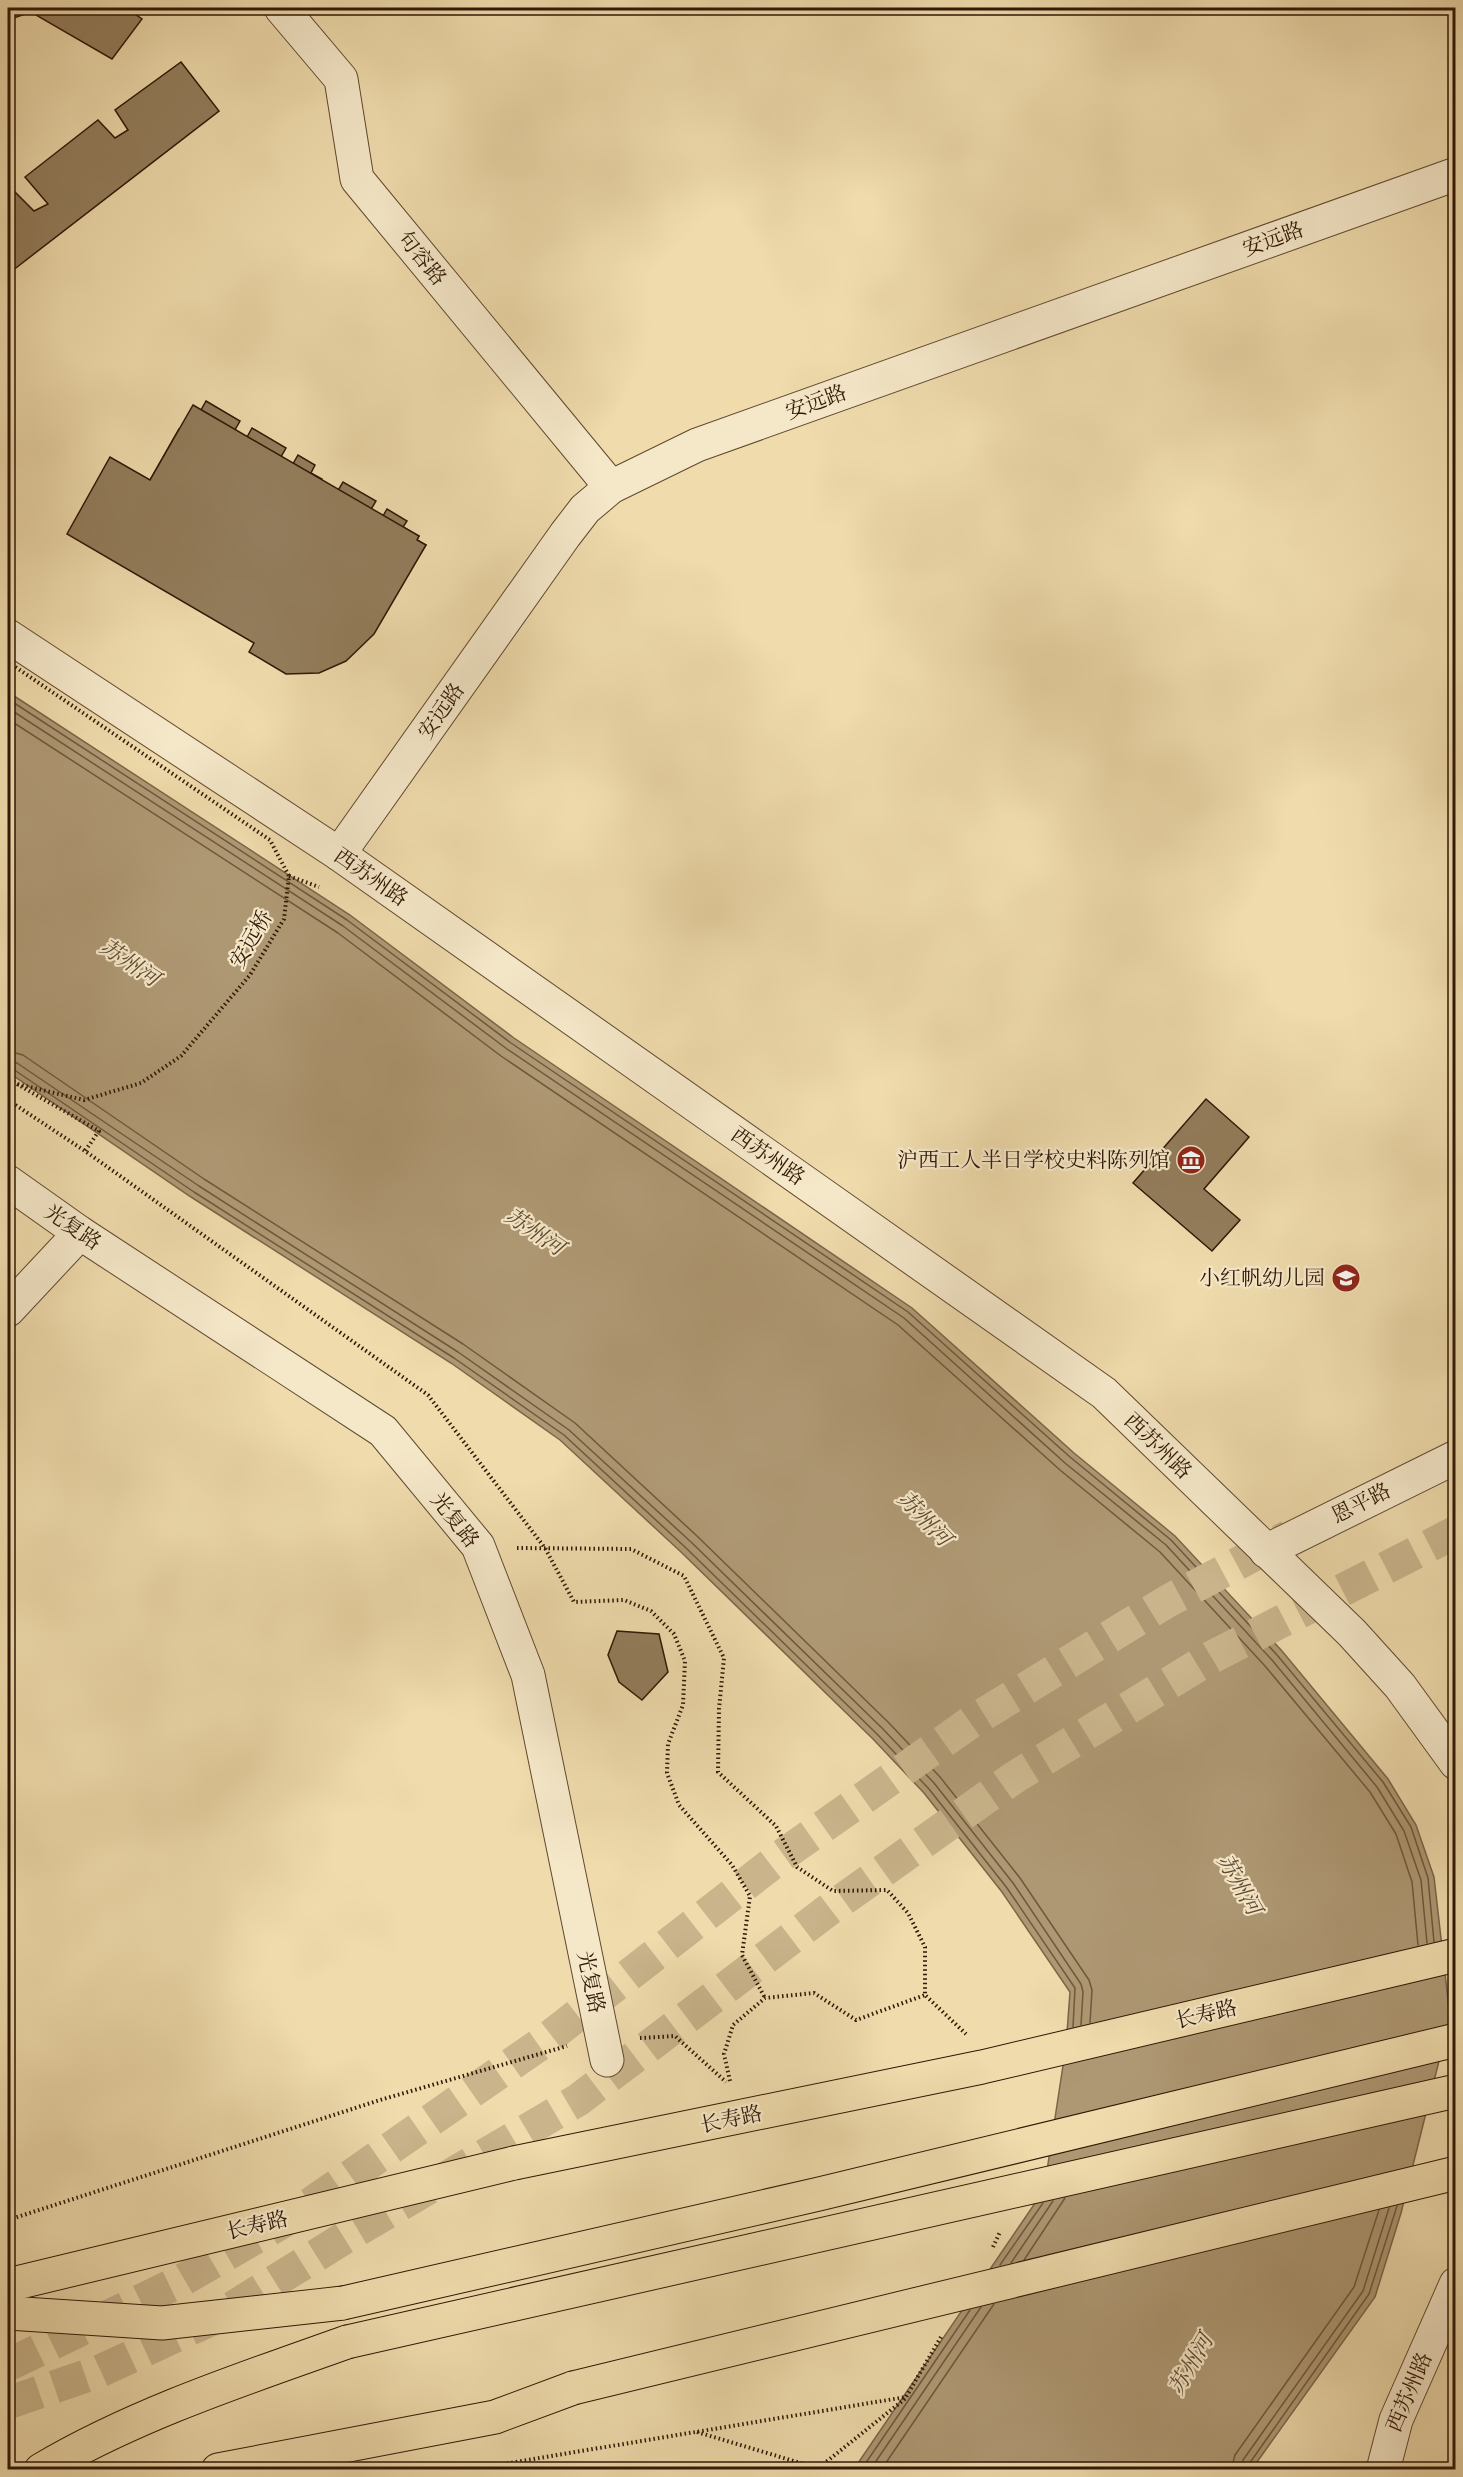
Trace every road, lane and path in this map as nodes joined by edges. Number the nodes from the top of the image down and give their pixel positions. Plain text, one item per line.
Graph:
1 (281, 8) edge
2 (1455, 174) edge
3 (611, 487) junction
4 (8, 636) edge
5 (8, 662) edge
6 (272, 853) dead end
7 (339, 854) junction
8 (292, 866) dead end
9 (302, 873) dead end
10 (289, 876) junction
11 (8, 1078) edge
12 (17, 1084) junction
13 (8, 1100) edge
14 (85, 1151) junction
15 (8, 1182) edge
16 (80, 1233) junction
17 (8, 1310) edge
18 (1455, 1457) edge
19 (478, 1546) junction
20 (545, 1548) junction
21 (1266, 1551) junction
22 (1455, 1763) edge
23 (1455, 1955) edge
24 (765, 1998) junction
25 (1455, 2040) edge
26 (605, 2050) junction
27 (1455, 2091) edge
28 (1455, 2173) edge
29 (8, 2220) edge
30 (1455, 2283) edge
31 (8, 2285) edge
32 (8, 2313) edge
33 (906, 2397) dead end
34 (696, 2432) dead end
35 (41, 2469) edge
36 (218, 2469) edge
37 (816, 2469) edge
38 (1383, 2469) edge

1 - 3 street, 句容路
2 - 3 street, 安远路
3 - 7 street, 安远路
4 - 7 street, 西苏州路
5 - 10 path, bridge
6 - 8 path
7 - 21 street, 西苏州路
9 - 10 path
10 - 12 path, 安远桥, bridge
11 - 12 path, 安远桥, bridge
12 - 14 path
13 - 14 path
14 - 20 path
15 - 16 street, 光复路
16 - 17 street
16 - 19 street, 光复路
18 - 21 street, 恩平路
19 - 20 path
19 - 26 street, 光复路
20 - 24 path
20 - 24 path
21 - 22 street, 西苏州路
23 - 31 main road, 长寿路, bridge
24 - 26 path
25 - 32 main road, bridge
26 - 29 path
27 - 35 main road, bridge
28 - 36 main road, bridge
30 - 38 street, 西苏州路
33 - 37 path
34 - 37 path

